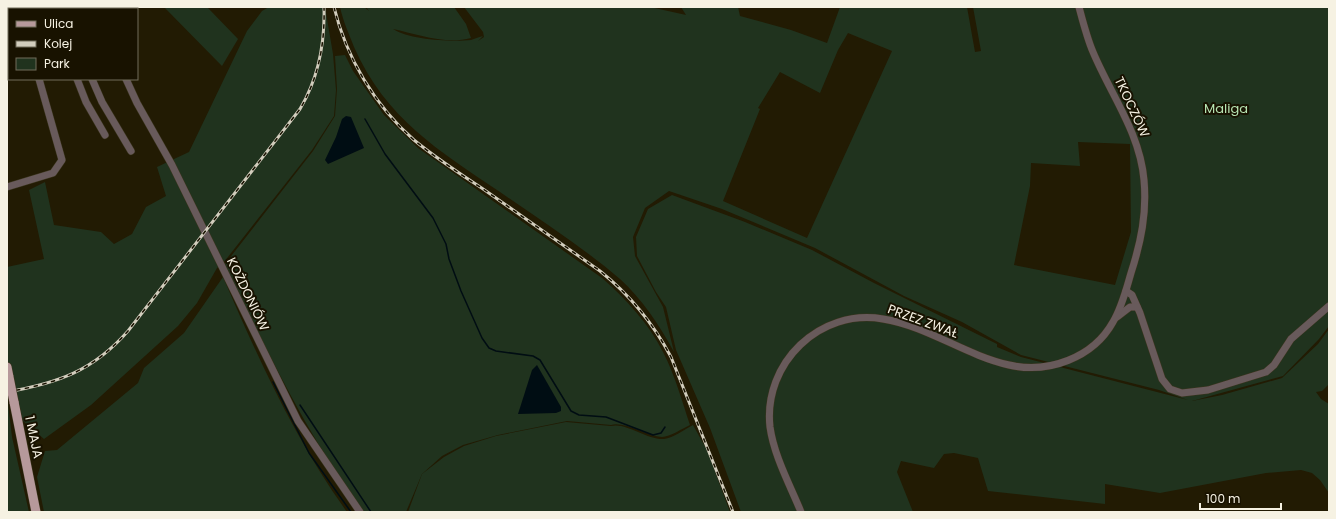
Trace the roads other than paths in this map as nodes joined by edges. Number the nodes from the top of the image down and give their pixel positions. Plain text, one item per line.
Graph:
1 (1079, 7) edge
2 (39, 80) edge
3 (77, 80) edge
4 (92, 80) edge
5 (126, 80) edge
6 (105, 135) dead end
7 (131, 151) dead end
8 (7, 187) edge
9 (1126, 291) junction
10 (1329, 306) edge
11 (1137, 307) junction
12 (1114, 321) junction
13 (7, 367) edge
14 (36, 512) edge
15 (360, 512) edge
16 (801, 512) edge

1 - 9 street, TKOCZÓW
2 - 8 street
3 - 6 street
4 - 7 street
5 - 15 street, KOŻDONIÓW
9 - 11 street
9 - 12 street, PRZEZ ZWAŁ
10 - 11 street
11 - 12 street
12 - 16 street, PRZEZ ZWAŁ
13 - 14 main road, 1 MAJA, bridge

